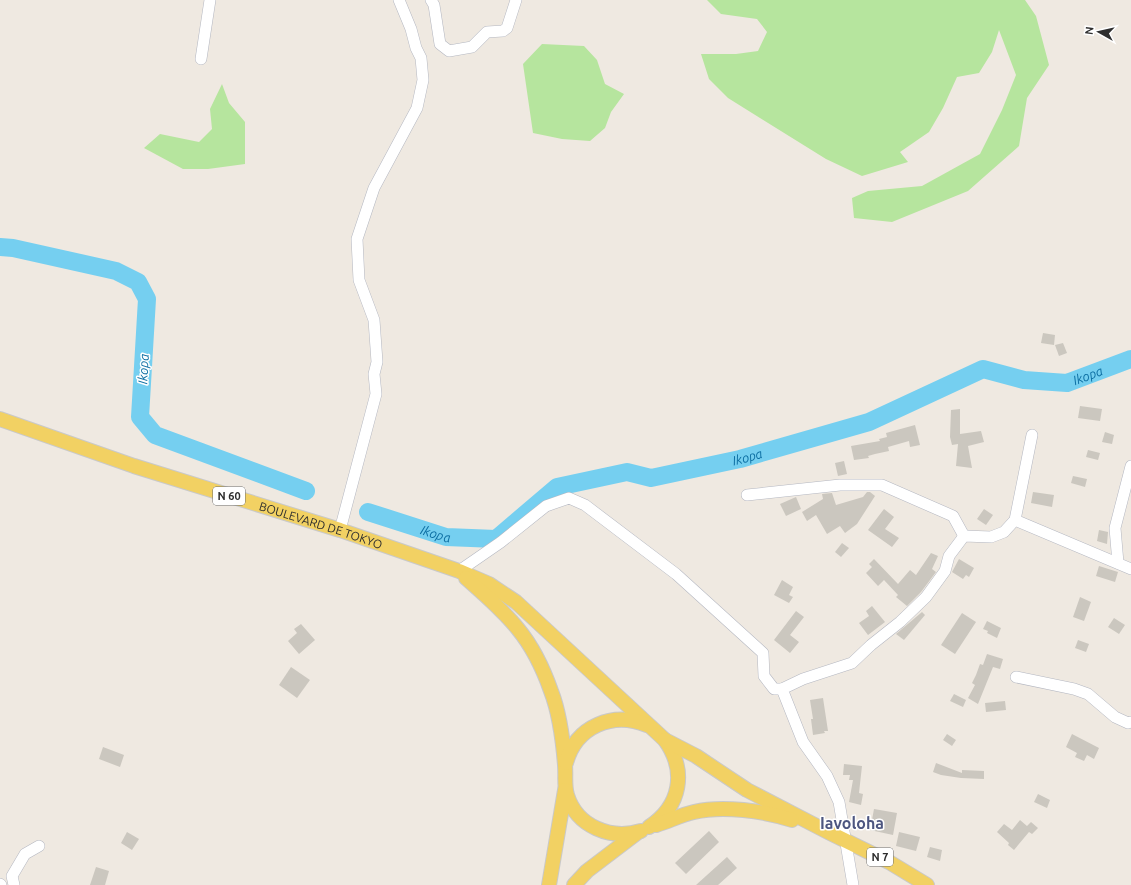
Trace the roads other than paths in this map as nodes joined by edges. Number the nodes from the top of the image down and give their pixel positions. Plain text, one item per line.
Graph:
1 (210, 0) edge
2 (399, 0) edge
3 (431, 0) edge
4 (516, 0) edge
5 (201, 60) dead end
6 (0, 419) edge
7 (1032, 435) dead end
8 (1131, 466) edge
9 (747, 495) dead end
10 (1015, 520) junction
11 (340, 530) junction
12 (964, 536) junction
13 (1118, 563) junction
14 (1131, 569) edge
15 (458, 571) junction
16 (1016, 677) dead end
17 (782, 689) junction
18 (1131, 722) edge
19 (660, 735) junction
20 (565, 768) junction
21 (565, 788) junction
22 (645, 829) junction
23 (830, 833) junction
24 (845, 840) junction
25 (39, 846) dead end
26 (14, 885) edge
27 (549, 885) edge
28 (574, 885) edge
29 (853, 885) edge
30 (927, 885) edge

1 - 5 street
2 - 11 street
3 - 4 street
6 - 11 main road, BOULEVARD DE TOKYO / N 60
7 - 10 street
8 - 13 street
9 - 12 street
10 - 12 street
10 - 13 street
11 - 15 main road, BOULEVARD DE TOKYO / N 60
12 - 17 street
13 - 14 street
15 - 17 street
15 - 19 main road, BOULEVARD DE TOKYO
15 - 20 main road
16 - 18 street
17 - 24 street
19 - 20 main road
19 - 22 main road
19 - 23 main road
20 - 21 main road
21 - 22 main road
21 - 27 main road
22 - 23 main road
22 - 28 main road
23 - 24 main road, N 7
24 - 29 street
24 - 30 main road, N 7
25 - 26 street

